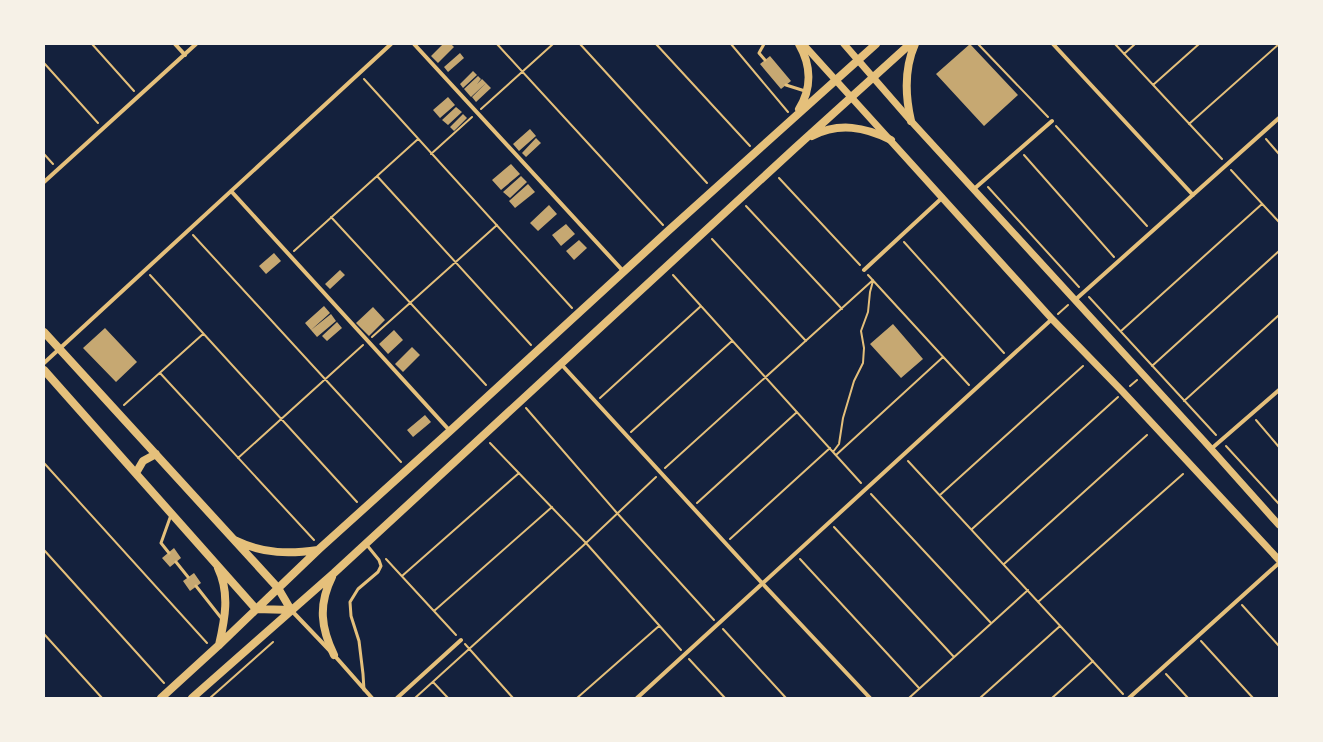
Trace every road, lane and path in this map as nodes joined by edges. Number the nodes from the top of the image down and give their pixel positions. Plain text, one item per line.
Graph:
1 (92, 44) edge
2 (175, 44) edge
3 (196, 44) edge
4 (391, 44) edge
5 (414, 44) edge
6 (497, 44) edge
7 (553, 44) edge
8 (580, 44) edge
9 (656, 44) edge
10 (731, 44) edge
11 (764, 44) edge
12 (799, 44) edge
13 (803, 44) edge
14 (844, 44) edge
15 (876, 44) edge
16 (910, 44) edge
17 (915, 44) edge
18 (978, 44) edge
19 (1053, 44) edge
20 (1115, 44) edge
21 (1135, 44) edge
22 (1199, 44) edge
23 (1279, 44) edge
24 (1124, 54) junction
25 (185, 55) junction
26 (765, 60) dead end
27 (858, 60) junction
28 (44, 64) edge
29 (522, 71) junction
30 (359, 74) junction
31 (874, 77) junction
32 (836, 80) junction
33 (786, 85) dead end
34 (1153, 85) junction
35 (807, 91) junction
36 (139, 96) junction
37 (852, 97) junction
38 (477, 112) junction
39 (791, 115) junction
40 (1279, 118) edge
41 (911, 121) junction
42 (1052, 121) junction
43 (1189, 124) junction
44 (103, 129) junction
45 (1261, 134) junction
46 (418, 139) junction
47 (891, 140) junction
48 (750, 147) dead end
49 (794, 149) junction
50 (1020, 149) junction
51 (44, 154) edge
52 (431, 154) junction
53 (1279, 154) edge
54 (1226, 165) junction
55 (58, 170) junction
56 (377, 176) junction
57 (779, 178) dead end
58 (983, 181) junction
59 (44, 182) edge
60 (708, 185) dead end
61 (974, 189) junction
62 (231, 191) junction
63 (1193, 195) junction
64 (943, 197) junction
65 (1262, 204) junction
66 (746, 206) dead end
67 (332, 217) junction
68 (1279, 222) edge
69 (663, 226) dead end
70 (188, 230) junction
71 (1152, 231) junction
72 (899, 237) junction
73 (712, 239) dead end
74 (1279, 251) edge
75 (290, 254) junction
76 (1118, 261) junction
77 (145, 270) junction
78 (864, 270) junction
79 (624, 272) junction
80 (673, 275) dead end
81 (873, 280) junction
82 (1084, 292) junction
83 (1075, 300) junction
84 (701, 306) junction
85 (572, 308) dead end
86 (842, 309) junction
87 (1279, 315) edge
88 (1052, 319) junction
89 (44, 332) edge
90 (1121, 332) junction
91 (203, 334) junction
92 (1111, 340) junction
93 (732, 341) junction
94 (806, 341) junction
95 (531, 345) dead end
96 (59, 349) junction
97 (944, 357) junction
98 (1009, 358) junction
99 (44, 362) edge
100 (561, 364) junction
101 (1083, 366) dead end
102 (1152, 366) junction
103 (44, 370) edge
104 (160, 373) junction
105 (1143, 374) junction
106 (766, 377) junction
107 (486, 385) dead end
108 (1279, 390) edge
109 (974, 391) junction
110 (1123, 392) junction
111 (596, 401) junction
112 (1184, 401) junction
113 (124, 405) dead end
114 (526, 408) dead end
115 (798, 412) junction
116 (1251, 415) junction
117 (450, 431) junction
118 (1147, 435) dead end
119 (628, 436) junction
120 (1221, 440) junction
121 (490, 443) dead end
122 (1279, 447) edge
123 (830, 448) junction
124 (1211, 449) junction
125 (833, 452) junction
126 (156, 454) junction
127 (836, 455) junction
128 (903, 455) junction
129 (401, 462) dead end
130 (44, 463) edge
131 (661, 472) junction
132 (136, 473) junction
133 (519, 473) junction
134 (1183, 474) dead end
135 (866, 489) junction
136 (940, 495) junction
137 (357, 502) dead end
138 (1279, 504) edge
139 (552, 507) junction
140 (693, 507) junction
141 (172, 513) junction
142 (617, 513) junction
143 (830, 522) junction
144 (1279, 525) edge
145 (972, 529) junction
146 (232, 539) junction
147 (314, 541) dead end
148 (586, 543) junction
149 (726, 543) junction
150 (366, 544) junction
151 (44, 550) edge
152 (318, 550) junction
153 (169, 553) dead end
154 (795, 554) junction
155 (382, 555) dead end
156 (210, 557) junction
157 (176, 562) dead end
158 (1279, 562) edge
159 (1004, 564) junction
160 (334, 573) junction
161 (402, 576) junction
162 (188, 577) dead end
163 (762, 583) junction
164 (196, 586) dead end
165 (278, 588) junction
166 (1028, 590) junction
167 (1237, 600) junction
168 (1038, 602) junction
169 (256, 608) junction
170 (291, 610) junction
171 (434, 611) junction
172 (224, 622) junction
173 (991, 623) junction
174 (718, 624) junction
175 (659, 626) junction
176 (1060, 626) junction
177 (44, 634) edge
178 (1197, 637) junction
179 (212, 639) dead end
180 (461, 640) junction
181 (273, 642) dead end
182 (219, 645) junction
183 (1279, 646) edge
184 (469, 649) junction
185 (685, 654) junction
186 (334, 655) junction
187 (954, 657) junction
188 (1093, 661) junction
189 (1162, 669) junction
190 (433, 682) junction
191 (165, 684) dead end
192 (919, 688) junction
193 (364, 690) junction
194 (102, 698) edge
195 (161, 698) edge
196 (192, 698) edge
197 (210, 698) edge
198 (372, 698) edge
199 (398, 698) edge
200 (415, 698) edge
201 (448, 698) edge
202 (513, 698) edge
203 (577, 698) edge
204 (637, 698) edge
205 (725, 698) edge
206 (786, 698) edge
207 (870, 698) edge
208 (909, 698) edge
209 (980, 698) edge
210 (1052, 698) edge
211 (1128, 698) edge
212 (1188, 698) edge
213 (1253, 698) edge

1 - 36 path
2 - 25 street
3 - 25 street
4 - 30 street
5 - 38 street
6 - 29 path
7 - 29 path
8 - 60 path
9 - 48 path
10 - 39 path
11 - 26 lane
12 - 35 main road
13 - 32 street
14 - 27 street
15 - 27 main road
16 - 31 main road
17 - 41 main road
18 - 42 path
19 - 63 street
20 - 24 path
21 - 24 path
22 - 34 path
23 - 43 path
24 - 34 path
25 - 36 street
27 - 31 street
27 - 32 main road
28 - 44 path
29 - 38 path
29 - 69 path
30 - 46 path
30 - 62 street
31 - 37 main road
31 - 41 street
32 - 37 street
32 - 39 main road
33 - 35 lane
34 - 43 path
35 - 39 main road
36 - 44 street
37 - 47 street
37 - 49 main road
38 - 52 path
38 - 79 street
39 - 79 main road
40 - 45 street
41 - 61 street
42 - 50 street
42 - 71 path
43 - 54 path
44 - 55 street
45 - 53 path
45 - 54 street
46 - 52 path
46 - 56 path
47 - 49 main road
47 - 64 street
49 - 100 main road
50 - 58 street
50 - 76 path
51 - 55 path
52 - 85 path
54 - 63 street
54 - 65 path
55 - 59 street
56 - 67 path
56 - 95 path
57 - 78 path
58 - 61 street
58 - 82 path
61 - 83 street
62 - 70 street
62 - 75 street
63 - 71 street
64 - 72 street
64 - 88 street
65 - 68 path
65 - 90 path
66 - 86 path
67 - 75 path
67 - 107 path
70 - 77 street
70 - 129 path
71 - 76 street
72 - 78 street
72 - 98 path
73 - 94 path
74 - 102 path
75 - 117 street
76 - 82 street
77 - 91 path
77 - 96 street
78 - 81 path
79 - 117 main road
80 - 84 path
81 - 86 path
81 - 97 path
81 - 125 path
82 - 83 street
82 - 90 path
83 - 88 path
83 - 92 street
84 - 93 path
84 - 111 path
86 - 94 path
87 - 112 path
88 - 98 street
88 - 110 street
89 - 96 main road
90 - 92 path
90 - 102 path
91 - 104 path
91 - 137 path
92 - 105 street
93 - 106 path
93 - 119 path
94 - 106 path
96 - 99 street
96 - 126 main road
97 - 109 path
97 - 127 path
98 - 109 street
100 - 111 street
100 - 150 main road
101 - 136 path
102 - 105 path
102 - 112 path
103 - 132 main road
104 - 113 path
104 - 147 path
105 - 110 path
105 - 124 street
106 - 115 path
106 - 131 path
108 - 116 street
109 - 128 street
110 - 145 path
110 - 158 street
111 - 119 street
112 - 120 path
114 - 142 path
115 - 123 path
115 - 140 path
116 - 120 street
116 - 122 path
117 - 152 main road
118 - 159 path
119 - 131 street
120 - 124 street
120 - 138 path
121 - 133 path
123 - 125 path
123 - 149 path
124 - 144 street
125 - 127 path
126 - 132 main road
126 - 146 main road
127 - 135 path
128 - 135 street
128 - 136 path
130 - 179 path
131 - 140 street
131 - 142 path
132 - 141 main road
133 - 139 path
133 - 161 path
134 - 168 path
135 - 143 street
135 - 173 path
136 - 145 path
139 - 148 path
139 - 171 path
140 - 149 street
141 - 153 lane
141 - 156 main road
142 - 148 path
142 - 174 path
143 - 154 street
143 - 187 path
145 - 159 path
146 - 152 main road
146 - 165 main road
148 - 175 path
148 - 184 path
149 - 163 street
150 - 160 main road
150 - 193 lane
151 - 191 path
152 - 165 main road
154 - 163 street
154 - 192 path
155 - 161 path
156 - 169 main road
156 - 172 main road
157 - 162 lane
158 - 167 street
159 - 166 path
160 - 170 main road
160 - 186 main road
161 - 171 path
163 - 174 street
163 - 207 street
164 - 172 lane
165 - 169 main road
165 - 170 main road
166 - 168 path
166 - 173 path
167 - 178 street
167 - 183 path
168 - 176 path
169 - 170 main road
169 - 182 main road
170 - 186 street
170 - 196 main road
171 - 180 path
172 - 182 main road
173 - 187 path
174 - 185 street
174 - 206 path
175 - 185 path
175 - 203 path
176 - 188 path
176 - 209 path
177 - 194 path
178 - 189 street
178 - 213 path
180 - 184 path
180 - 199 street
181 - 197 path
182 - 195 main road
184 - 190 path
184 - 202 path
185 - 204 street
185 - 205 path
186 - 193 street
187 - 192 path
188 - 210 path
188 - 211 path
189 - 211 street
189 - 212 path
190 - 200 path
190 - 201 path
192 - 208 path
193 - 198 street

